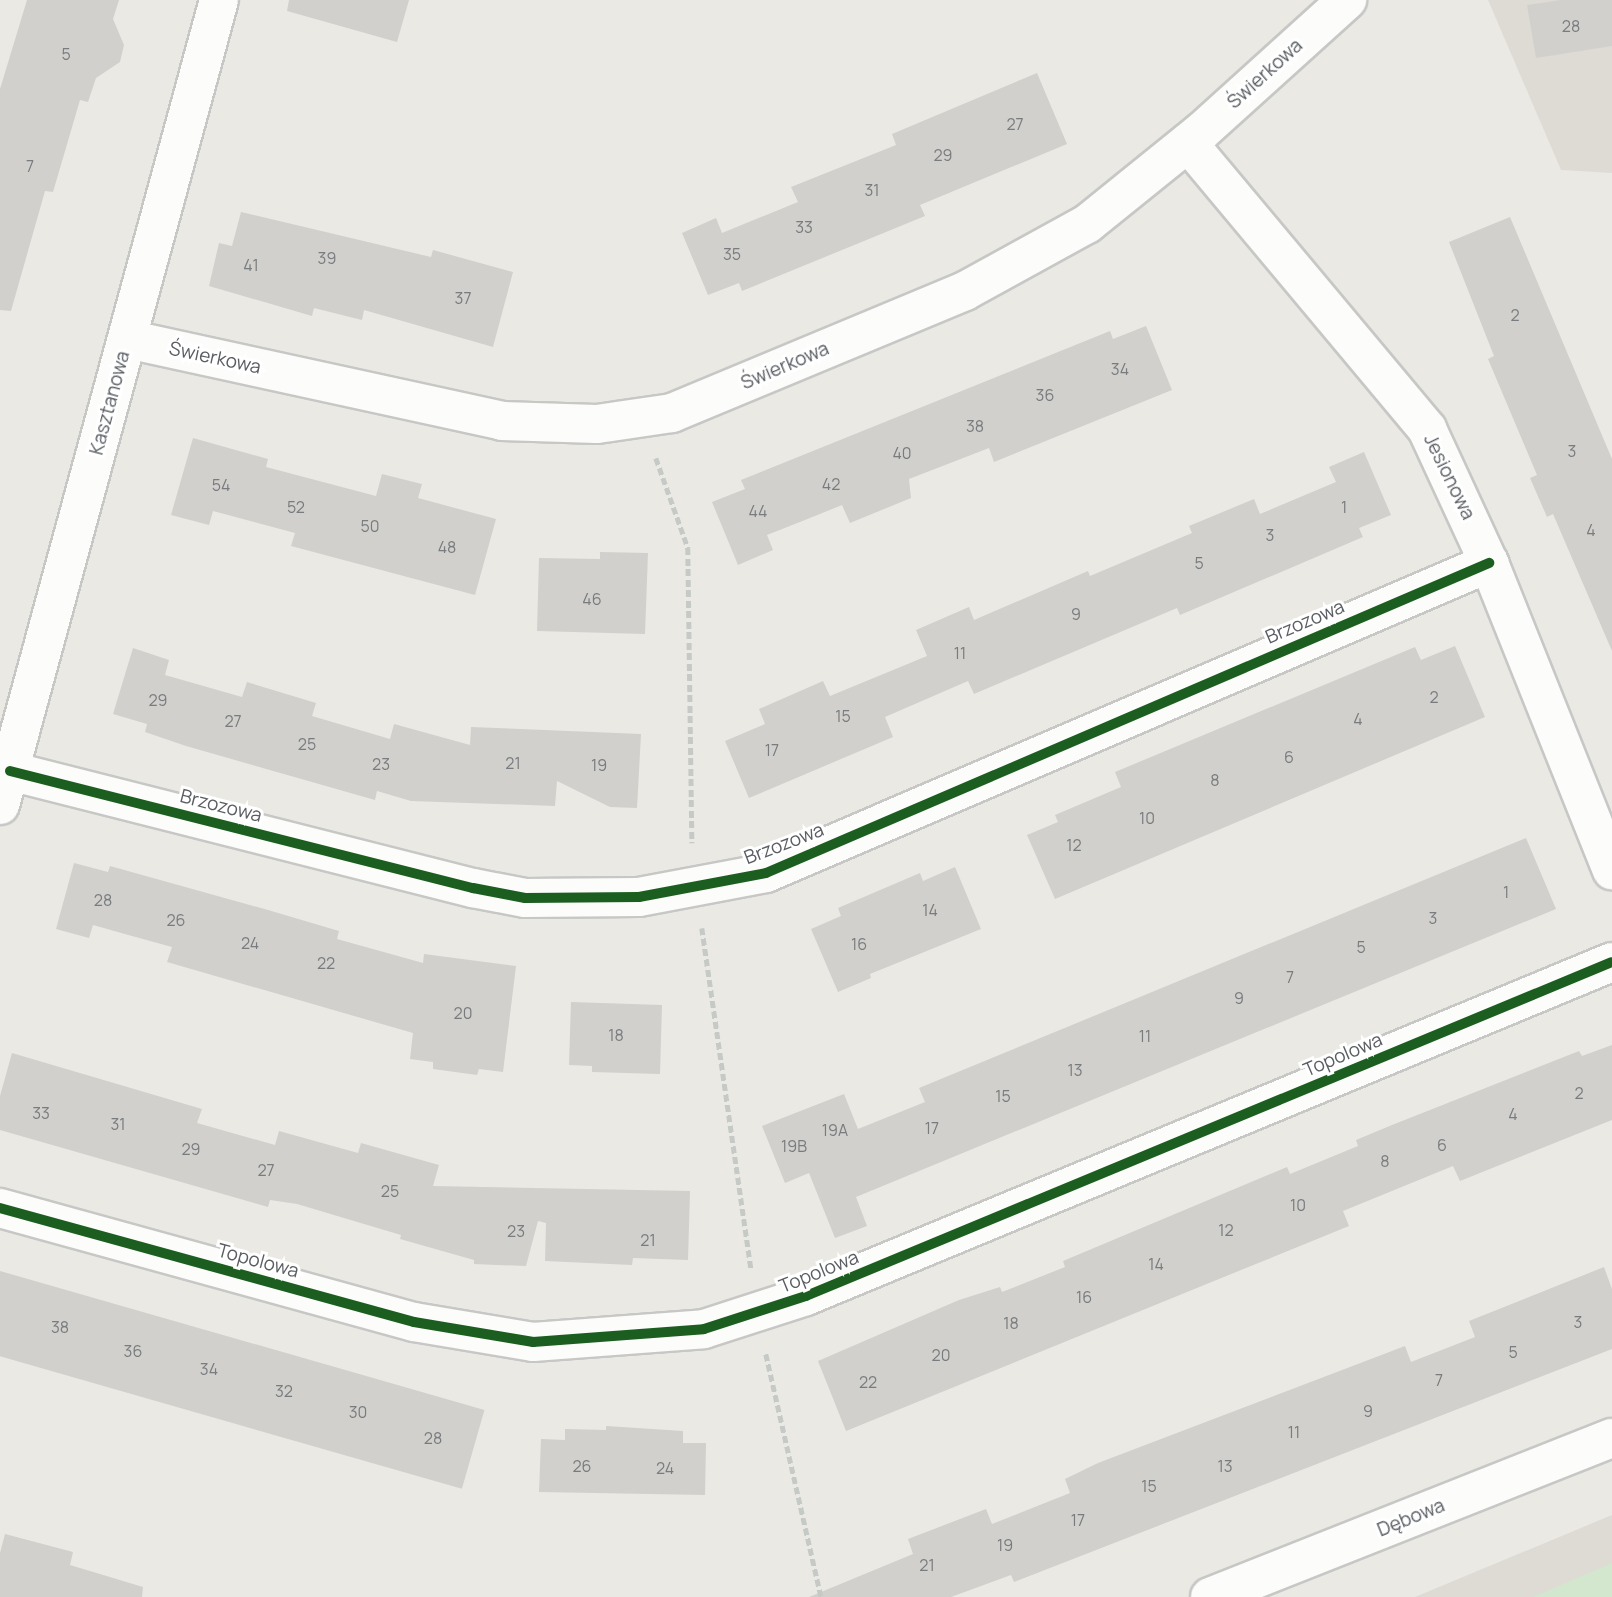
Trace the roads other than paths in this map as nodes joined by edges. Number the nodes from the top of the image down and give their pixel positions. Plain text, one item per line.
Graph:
1 (219, 0) edge
2 (1347, 0) edge
3 (1188, 143) junction
4 (127, 339) junction
5 (1489, 563) junction
6 (5, 788) edge
7 (1612, 870) edge
8 (1612, 962) edge
9 (0, 1208) edge
10 (1612, 1438) edge
11 (1210, 1597) edge

1 - 4 street, Kasztanowa
2 - 3 street, Świerkowa
3 - 4 street, Świerkowa
3 - 5 street, Jesionowa
4 - 6 street, Kasztanowa
5 - 6 street, Brzozowa
5 - 7 street, Jesionowa
8 - 9 street, Topolowa
10 - 11 street, Dębowa

